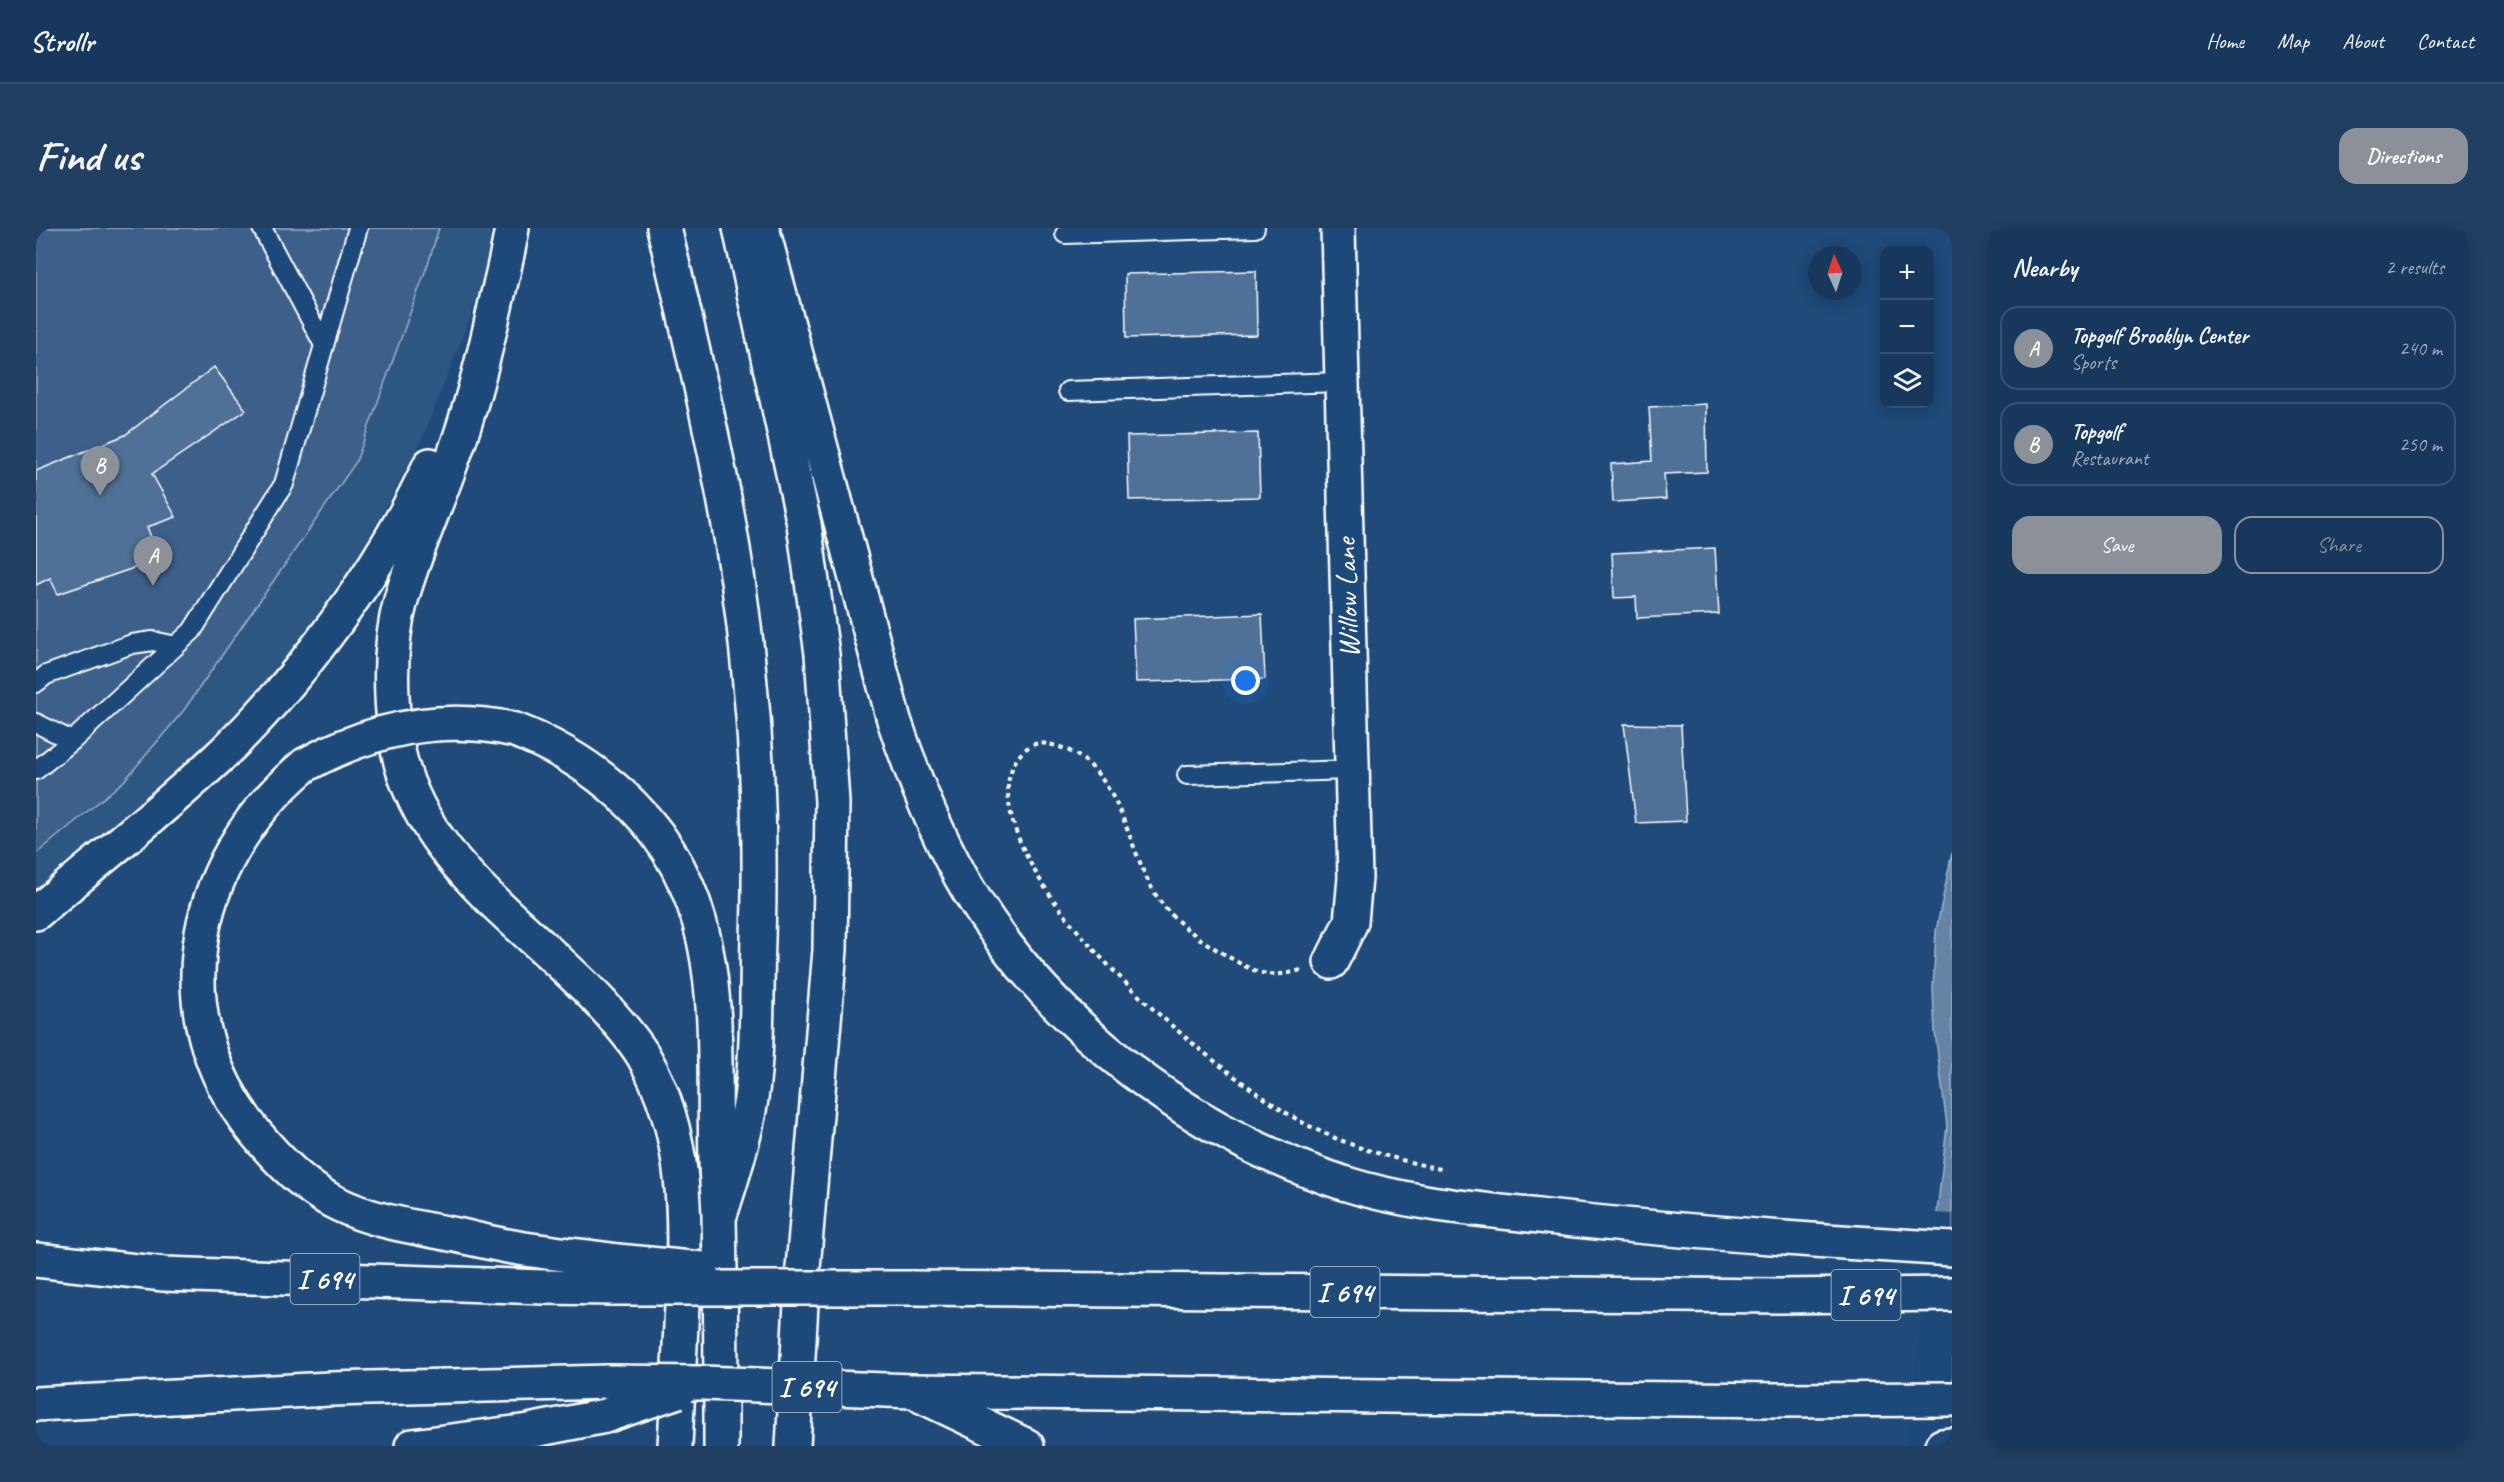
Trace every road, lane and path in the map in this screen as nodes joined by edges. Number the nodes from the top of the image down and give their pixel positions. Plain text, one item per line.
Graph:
1 (262, 228) edge
2 (358, 228) edge
3 (512, 228) edge
4 (664, 228) edge
5 (741, 228) edge
6 (762, 228) edge
7 (1255, 228) edge
8 (1338, 228) edge
9 (1065, 234) dead end
10 (502, 276) junction
11 (324, 345) junction
12 (1341, 382) junction
13 (1068, 392) dead end
14 (176, 646) junction
15 (36, 684) edge
16 (36, 723) edge
17 (72, 741) junction
18 (36, 770) edge
19 (1352, 770) junction
20 (1187, 775) dead end
21 (36, 913) edge
22 (1331, 962) joint
23 (812, 1170) junction
24 (1447, 1170) dead end
25 (719, 1218) junction
26 (1952, 1249) edge
27 (36, 1260) edge
28 (616, 1274) junction
29 (1952, 1294) edge
30 (703, 1383) junction
31 (912, 1391) junction
32 (1952, 1399) edge
33 (36, 1404) edge
34 (1952, 1445) edge
35 (412, 1446) edge
36 (675, 1446) edge
37 (721, 1446) edge
38 (793, 1446) edge
39 (810, 1446) edge
40 (1027, 1446) edge
41 (1942, 1446) edge

1 - 11 lane
2 - 11 lane
3 - 10 main road
4 - 25 main road
5 - 23 main road
6 - 26 main road
7 - 9 lane
8 - 12 main road, Willow Lane
10 - 21 main road
10 - 36 main road
11 - 14 lane
12 - 13 lane
12 - 19 main road, Willow Lane
14 - 15 lane
14 - 17 lane
16 - 17 lane
17 - 18 lane
19 - 20 lane
19 - 22 main road, Willow Lane
22 - 24 path
23 - 38 main road
23 - 39 main road
25 - 28 main road, bridge
25 - 37 main road
27 - 28 main road, I 694
28 - 29 main road, I 694, bridge
30 - 31 main road, I 694, bridge
30 - 33 main road, I 694, bridge
30 - 35 main road, bridge
31 - 32 main road, I 694
31 - 40 main road
34 - 41 main road

